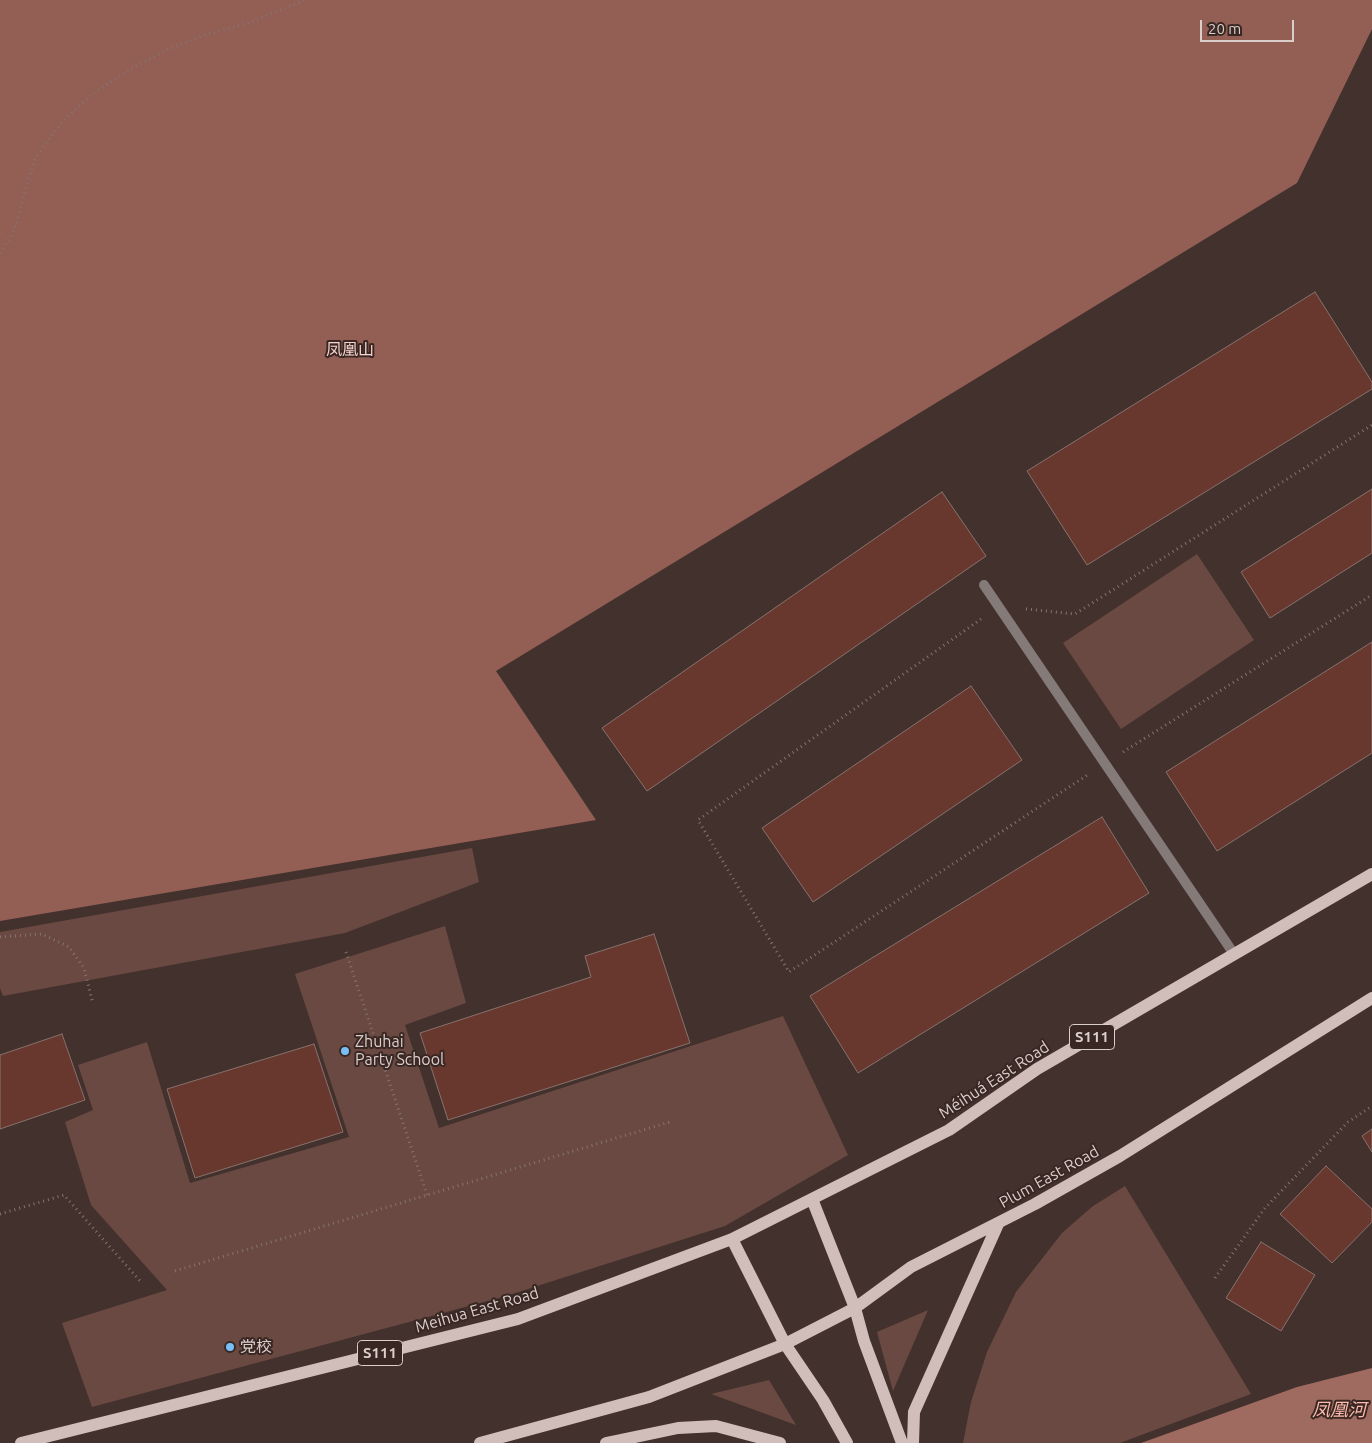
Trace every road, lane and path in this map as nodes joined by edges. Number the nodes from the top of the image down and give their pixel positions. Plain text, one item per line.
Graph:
1 (305, 0) edge
2 (0, 253) edge
3 (1372, 425) edge
4 (984, 585) dead end
5 (1372, 595) edge
6 (999, 607) junction
7 (1105, 764) junction
8 (1372, 874) edge
9 (0, 937) edge
10 (346, 952) dead end
11 (1234, 954) junction
12 (1372, 998) edge
13 (93, 1004) dead end
14 (1372, 1106) edge
15 (673, 1121) dead end
16 (427, 1195) junction
17 (812, 1199) junction
18 (0, 1214) edge
19 (998, 1224) junction
20 (732, 1239) junction
21 (175, 1271) dead end
22 (1214, 1278) dead end
23 (140, 1281) dead end
24 (855, 1308) junction
25 (785, 1344) junction
26 (22, 1443) edge
27 (480, 1443) edge
28 (606, 1443) edge
29 (780, 1443) edge
30 (847, 1443) edge
31 (902, 1443) edge
32 (912, 1443) edge

1 - 2 path
3 - 6 path
4 - 6 lane
5 - 7 path
6 - 7 lane
6 - 7 path
7 - 11 lane
8 - 11 main road, Méihuá East Road / S111
9 - 13 path
10 - 16 path
11 - 17 main road, Méihuá East Road / S111
12 - 19 main road, Plum East Road
14 - 22 path
15 - 16 path
16 - 21 path
17 - 20 main road, Meihua East Road / S111
17 - 24 main road
18 - 23 path
19 - 24 main road, Plum East Road
19 - 32 main road
20 - 25 main road
20 - 26 main road, Meihua East Road / S111
24 - 25 main road, Plum East Road
24 - 31 main road
25 - 27 main road, Plum East Road
25 - 30 main road
28 - 29 main road

